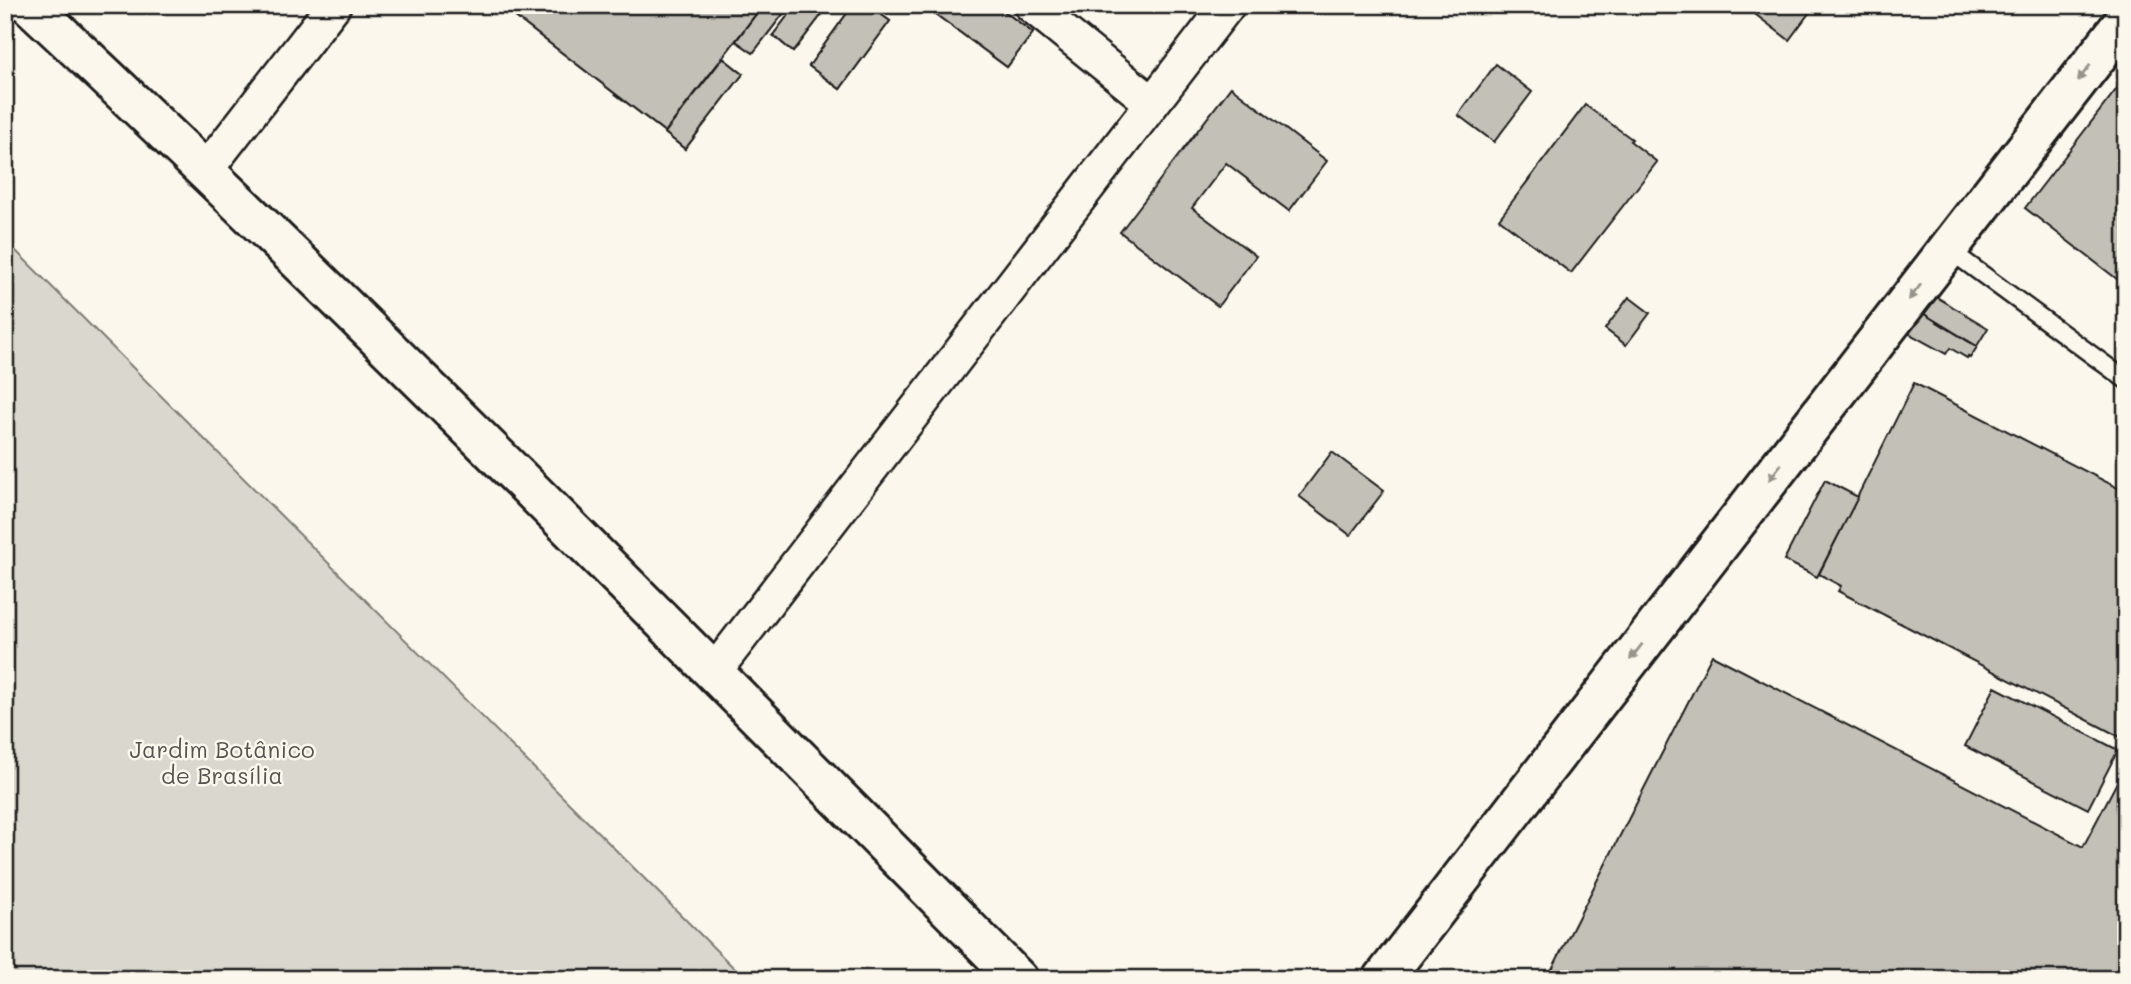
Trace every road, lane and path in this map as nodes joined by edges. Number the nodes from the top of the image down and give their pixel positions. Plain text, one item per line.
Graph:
1 (30, 5) edge
2 (334, 5) edge
3 (1031, 5) edge
4 (1228, 5) edge
5 (2126, 19) edge
6 (1152, 103) junction
7 (206, 170) junction
8 (1948, 249) junction
9 (2126, 380) edge
10 (714, 672) junction
11 (1018, 979) edge
12 (1383, 979) edge

1 - 7 main road
2 - 7 street
3 - 6 street
4 - 6 street
5 -> 8 main road
6 - 10 street
7 - 10 main road
8 - 9 lane
8 -> 12 main road
10 - 11 main road

